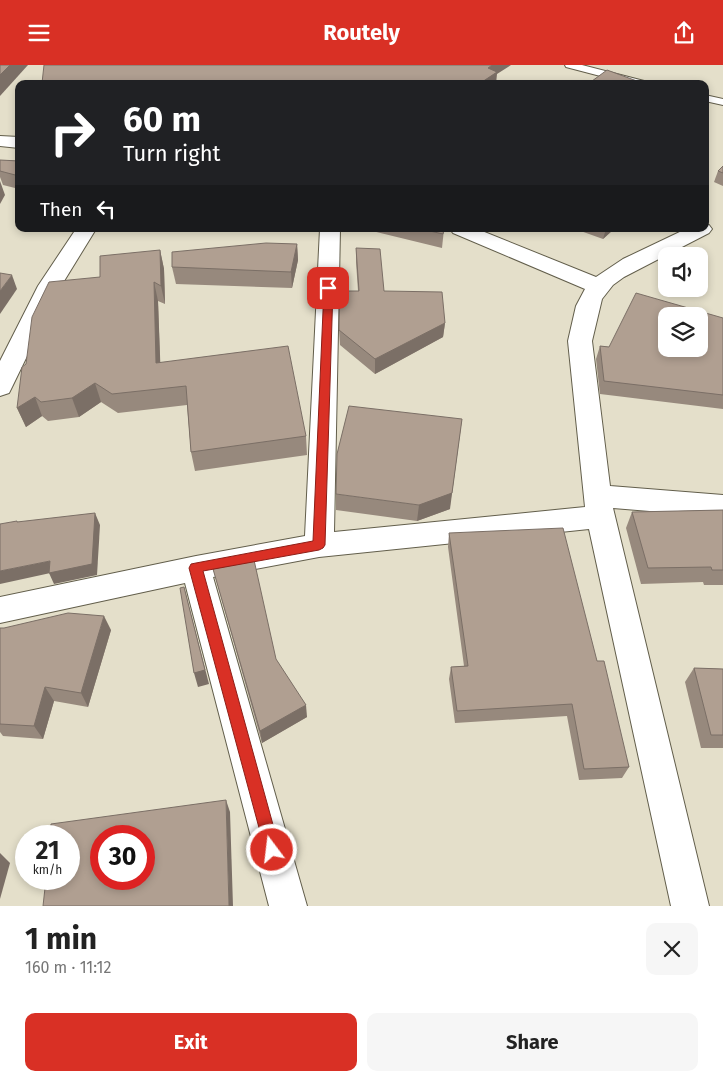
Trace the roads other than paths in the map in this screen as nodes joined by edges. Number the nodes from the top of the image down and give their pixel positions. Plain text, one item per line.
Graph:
1 (570, 65) edge
2 (628, 80) edge
3 (709, 99) edge
4 (723, 102) edge
5 (0, 141) edge
6 (15, 143) edge
7 (84, 232) edge
8 (330, 232) edge
9 (467, 232) edge
10 (696, 232) edge
11 (598, 286) junction
12 (0, 387) edge
13 (723, 506) edge
14 (598, 507) junction
15 (319, 545) junction
16 (196, 568) junction
17 (0, 610) edge
18 (288, 906) edge
19 (690, 906) edge

1 - 2 lane
3 - 4 lane
5 - 6 street
7 - 12 street
8 - 15 street
9 - 11 street
10 - 11 street
11 - 14 street
13 - 14 street
14 - 15 street
14 - 19 street
15 - 16 street
16 - 17 street
16 - 18 street

